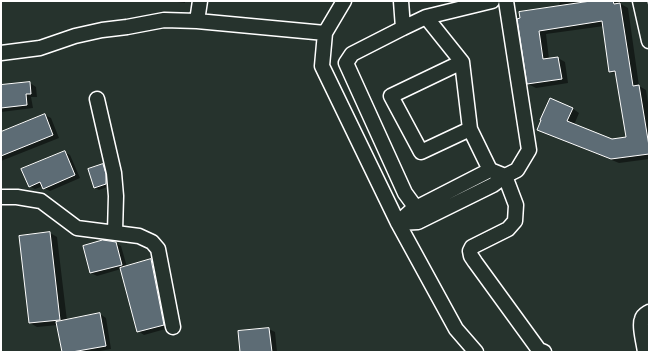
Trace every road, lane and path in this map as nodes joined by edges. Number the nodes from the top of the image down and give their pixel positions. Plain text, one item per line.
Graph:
1 (200, 1) edge
2 (344, 1) edge
3 (401, 1) edge
4 (492, 1) edge
5 (506, 1) edge
6 (640, 1) edge
7 (426, 17) junction
8 (197, 21) junction
9 (403, 28) junction
10 (325, 33) junction
11 (649, 41) edge
12 (1, 53) edge
13 (462, 62) junction
14 (97, 99) dead end
15 (470, 129) junction
16 (490, 170) junction
17 (505, 176) junction
18 (1, 198) edge
19 (416, 208) junction
20 (398, 223) junction
21 (115, 232) junction
22 (649, 312) edge
23 (173, 327) dead end
24 (476, 352) edge
25 (537, 352) edge
26 (645, 352) edge

1 - 8 street
2 - 10 street
3 - 9 street
4 - 7 street
5 - 17 street
6 - 11 street
7 - 9 street
7 - 13 street
8 - 10 street
8 - 12 street
9 - 19 street
10 - 20 street
13 - 15 street
13 - 15 street
14 - 21 street
15 - 16 street
16 - 17 street
16 - 19 street
17 - 20 street
17 - 25 street
18 - 21 street
19 - 20 street
20 - 24 street
21 - 23 street
22 - 26 street

